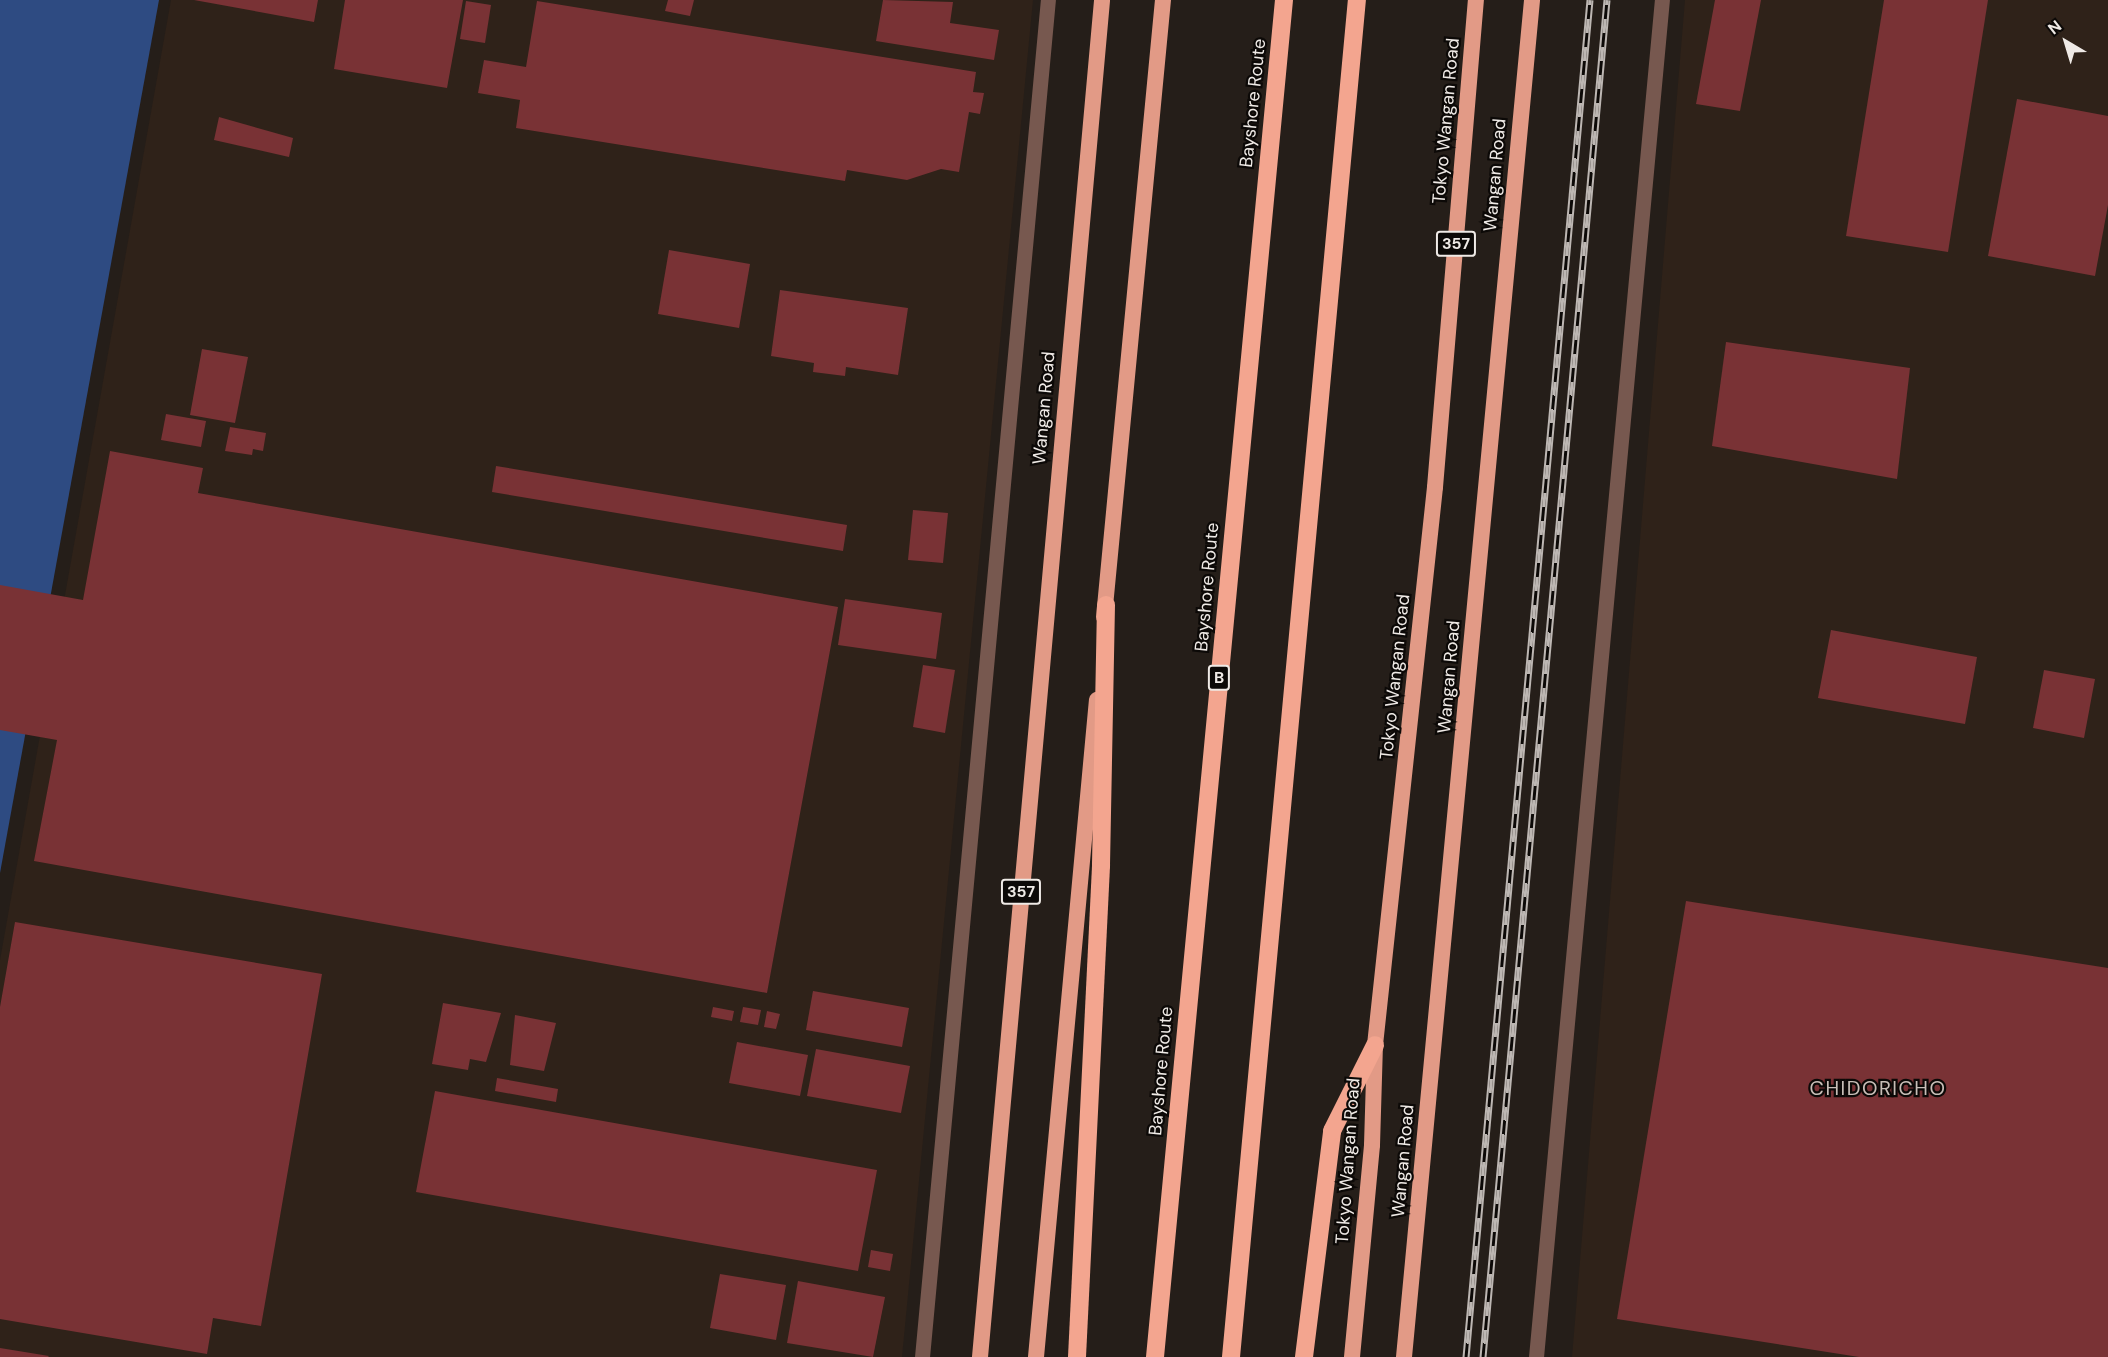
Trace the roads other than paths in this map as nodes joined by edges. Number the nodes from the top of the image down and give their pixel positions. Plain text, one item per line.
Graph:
1 (1048, 0) edge
2 (1102, 0) edge
3 (1163, 0) edge
4 (1284, 0) edge
5 (1357, 0) edge
6 (1476, 0) edge
7 (1532, 0) edge
8 (1662, 0) edge
9 (1106, 605) junction
10 (1375, 1045) junction
11 (1535, 1356) edge
12 (922, 1357) edge
13 (980, 1357) edge
14 (1036, 1357) edge
15 (1077, 1357) edge
16 (1155, 1357) edge
17 (1231, 1357) edge
18 (1304, 1357) edge
19 (1352, 1357) edge
20 (1404, 1357) edge

1 - 12 street
2 - 13 highway, Wangan Road / 357
3 - 9 highway
4 - 16 highway, Bayshore Route / B
5 - 17 highway
6 - 10 highway, Tokyo Wangan Road / 357
7 - 20 highway, Wangan Road
8 - 11 street
9 - 14 highway
9 - 15 highway
10 - 18 highway
10 - 19 highway, Tokyo Wangan Road / 357

